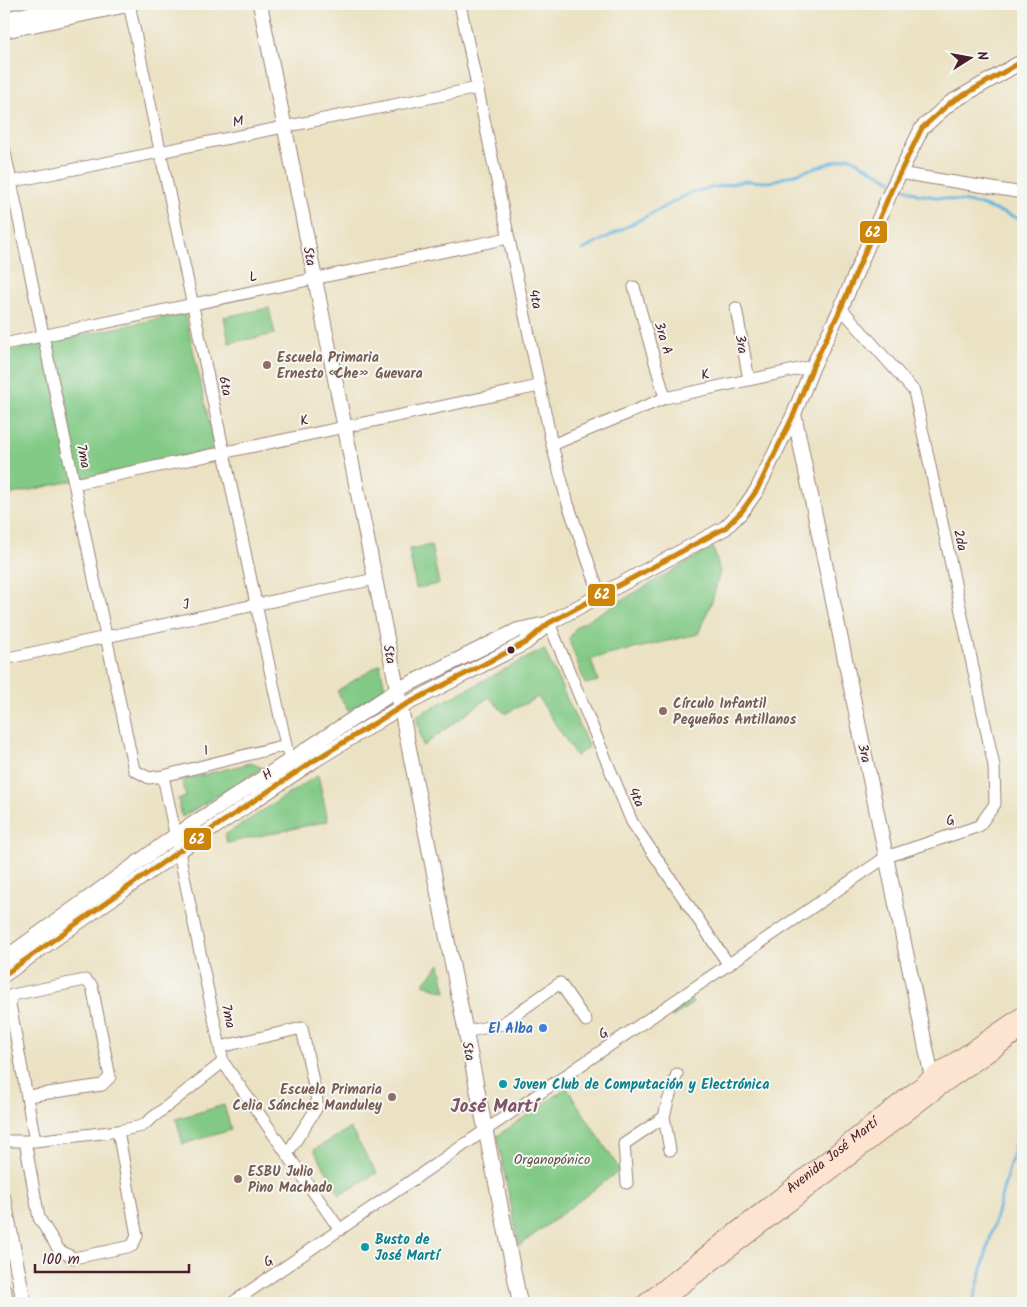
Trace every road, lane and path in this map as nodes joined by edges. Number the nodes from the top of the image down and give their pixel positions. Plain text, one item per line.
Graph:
1 (75, 4) edge
2 (130, 4) edge
3 (260, 4) edge
4 (460, 4) edge
5 (4, 19) edge
6 (4, 31) edge
7 (1023, 61) edge
8 (478, 88) junction
9 (284, 127) junction
10 (4, 148) edge
11 (161, 152) junction
12 (899, 173) junction
13 (7, 182) edge
14 (1023, 193) edge
15 (508, 238) junction
16 (315, 278) junction
17 (634, 287) dead end
18 (193, 304) junction
19 (736, 308) dead end
20 (841, 308) junction
21 (43, 336) junction
22 (4, 344) edge
23 (813, 366) junction
24 (749, 380) junction
25 (539, 386) junction
26 (665, 398) junction
27 (794, 414) junction
28 (345, 427) junction
29 (552, 445) junction
30 (224, 452) junction
31 (74, 484) junction
32 (375, 579) junction
33 (600, 595) junction
34 (256, 604) junction
35 (549, 624) junction
36 (106, 636) junction
37 (4, 659) edge
38 (397, 690) junction
39 (400, 707) junction
40 (286, 745) junction
41 (289, 760) junction
42 (134, 770) joint
43 (292, 775) junction
44 (163, 776) junction
45 (995, 804) joint
46 (176, 835) junction
47 (179, 851) junction
48 (886, 857) junction
49 (4, 958) edge
50 (729, 965) junction
51 (4, 975) edge
52 (1023, 1014) edge
53 (586, 1020) dead end
54 (1023, 1030) edge
55 (466, 1032) junction
56 (220, 1047) junction
57 (223, 1062) junction
58 (677, 1074) dead end
59 (932, 1076) junction
60 (935, 1092) junction
61 (28, 1096) junction
62 (664, 1117) junction
63 (118, 1131) junction
64 (485, 1132) junction
65 (4, 1141) edge
66 (30, 1141) junction
67 (670, 1150) dead end
68 (287, 1154) junction
69 (627, 1183) dead end
70 (4, 1200) edge
71 (340, 1230) junction
72 (4, 1290) edge
73 (6, 1303) edge
74 (24, 1303) edge
75 (232, 1303) edge
76 (520, 1303) edge
77 (644, 1303) edge
78 (660, 1303) edge

1 - 5 street
2 - 6 street
2 - 11 street, 6ta
3 - 9 street, 5ta
4 - 8 street, 4ta
7 - 12 street, H
8 - 9 street, M
8 - 15 street, 4ta
9 - 11 street, M
9 - 16 street, 5ta
10 - 13 street, 7ma
11 - 13 street, M
11 - 18 street, 6ta
12 - 14 street
12 - 20 street, H
13 - 21 street, 7ma
15 - 16 street, L
15 - 25 street, 4ta
16 - 18 street, L
16 - 28 street, 5ta
17 - 26 street, 3ra A
18 - 21 street, L
18 - 30 street, 6ta
19 - 24 street, 3ra
20 - 23 street, H
20 - 45 street, 2da
21 - 22 street, L
21 - 31 street, 7ma
23 - 24 street, K
23 - 27 street, H
24 - 26 street, K
25 - 28 street, K
25 - 29 street, 4ta
26 - 29 street, K
27 - 33 street, H
27 - 48 street, 3ra
28 - 30 street, K
28 - 32 street, 5ta
29 - 33 street, 4ta
30 - 31 street, K
30 - 34 street, 6ta
31 - 36 street, 7ma
32 - 34 street, J
32 - 38 street, 5ta
33 - 35 street, H
34 - 36 street, J
34 - 40 street, 6ta
35 - 38 street, H
35 - 39 street, H
35 - 50 street, 4ta
36 - 37 street, J
36 - 42 street, 7ma
38 - 39 street, 5ta
38 - 41 street, H
39 - 43 street, H
39 - 55 street, 5ta
40 - 41 street, 6ta
40 - 44 street, I
41 - 43 street, 6ta
41 - 46 street, H
42 - 44 street, I
43 - 47 street, H
44 - 46 street, 7ma
45 - 48 street, G
46 - 47 street, 7ma
46 - 49 street, H
47 - 51 street, H
47 - 56 street, 7ma
48 - 50 street, G
48 - 59 street, 3ra
50 - 64 street, G
52 - 59 main road, Avenida José Martí
53 - 55 street
54 - 60 main road, Avenida José Martí
55 - 64 street, 5ta
56 - 57 street, 7ma
56 - 68 street
57 - 63 street
57 - 68 street, 7ma
58 - 62 street
59 - 60 street, 3ra
59 - 77 main road, Avenida José Martí
60 - 78 main road, Avenida José Martí
61 - 61 street
61 - 66 street
62 - 67 street
62 - 69 street
63 - 66 street
63 - 66 street
64 - 71 street, G
64 - 76 street, 5ta
65 - 66 street
68 - 71 street, 7ma
70 - 74 street
71 - 75 street, G
72 - 73 street

